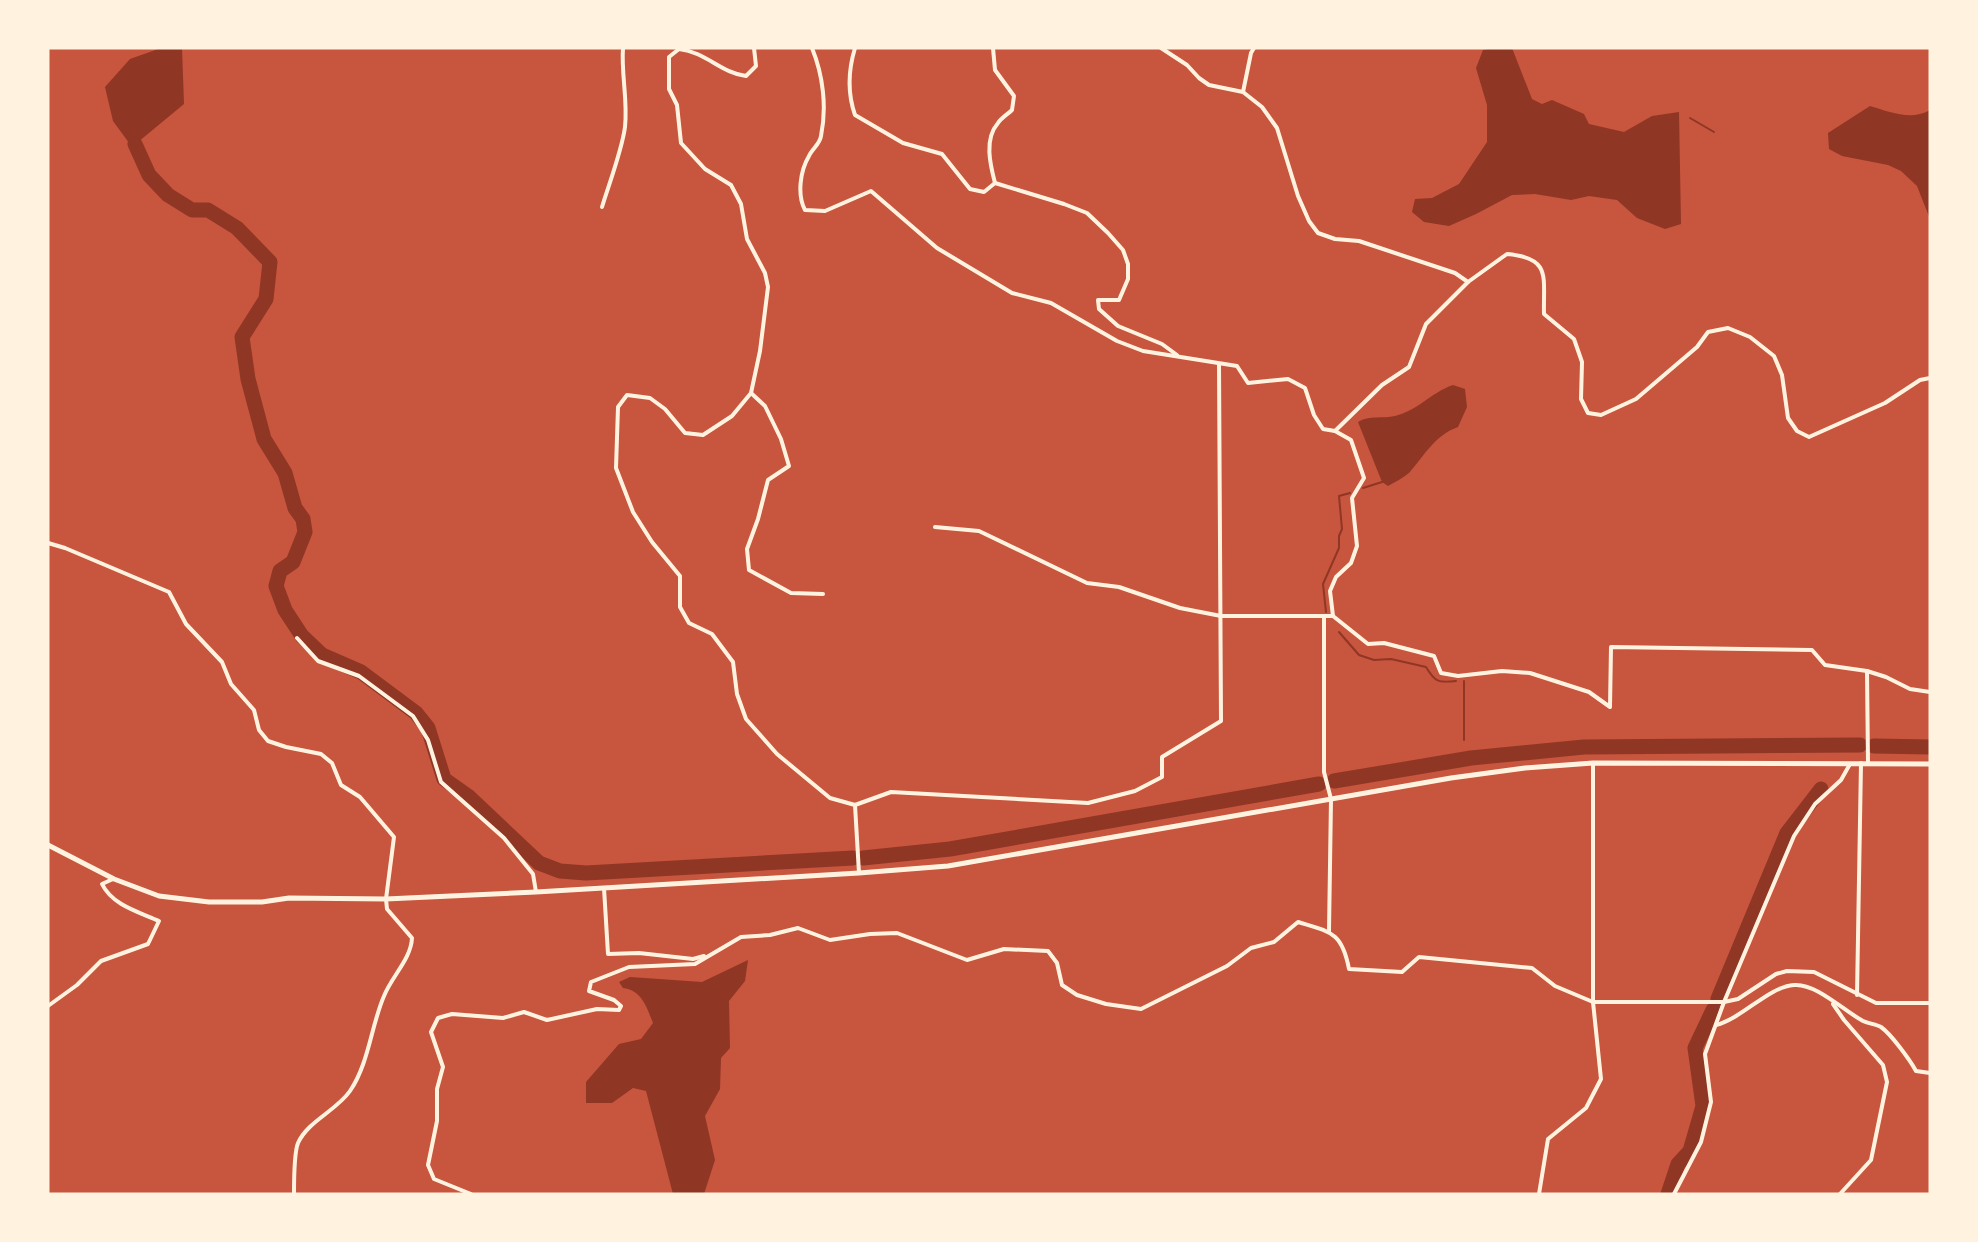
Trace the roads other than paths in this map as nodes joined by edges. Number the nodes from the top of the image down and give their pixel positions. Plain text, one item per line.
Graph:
1 (623, 48) edge
2 (754, 48) edge
3 (812, 48) edge
4 (855, 48) edge
5 (993, 48) edge
6 (1161, 48) edge
7 (1254, 48) edge
8 (1243, 92) junction
9 (995, 183) junction
10 (602, 207) dead end
11 (1468, 282) junction
12 (1180, 357) junction
13 (1219, 364) junction
14 (1930, 378) edge
15 (751, 393) junction
16 (1335, 431) junction
17 (935, 527) dead end
18 (48, 543) edge
19 (823, 594) dead end
20 (1221, 616) junction
21 (1333, 616) junction
22 (1324, 617) junction
23 (297, 638) dead end
24 (1867, 671) junction
25 (1930, 692) edge
26 (1593, 763) junction
27 (1850, 763) junction
28 (1864, 763) junction
29 (1930, 764) edge
30 (1331, 799) junction
31 (855, 805) junction
32 (48, 845) edge
33 (859, 873) junction
34 (114, 879) junction
35 (604, 888) junction
36 (536, 892) junction
37 (386, 899) junction
38 (1329, 931) junction
39 (708, 955) junction
40 (1857, 995) junction
41 (1832, 1001) junction
42 (1593, 1002) junction
43 (1724, 1002) junction
44 (1930, 1003) edge
45 (48, 1006) edge
46 (1715, 1025) junction
47 (1930, 1073) edge
48 (294, 1194) edge
49 (471, 1194) edge
50 (1539, 1194) edge
51 (1674, 1194) edge
52 (1840, 1194) edge

1 - 10 street
2 - 15 street
3 - 12 street
4 - 9 street
5 - 9 street
6 - 8 street
7 - 8 street
8 - 11 street
9 - 12 street
11 - 14 street
11 - 16 street
12 - 13 street
13 - 16 street
13 - 20 street
15 - 19 street
15 - 31 street
16 - 21 street
17 - 20 street
18 - 37 street
20 - 22 street
20 - 31 street
21 - 22 street
21 - 24 street
22 - 30 street
23 - 36 street
24 - 25 street
24 - 28 street
26 - 27 main road
26 - 30 main road
26 - 42 street
27 - 28 main road
27 - 43 street
28 - 29 main road
28 - 40 street
30 - 33 main road
30 - 38 street
31 - 33 street
32 - 34 main road
33 - 35 main road
34 - 37 main road
34 - 45 street
35 - 36 main road
35 - 39 street
36 - 37 main road
37 - 48 street
38 - 39 street
38 - 42 street
39 - 49 street
40 - 43 street
40 - 44 street
41 - 46 street
41 - 47 street
41 - 52 street
42 - 43 street
42 - 50 street
43 - 46 street
46 - 51 street

